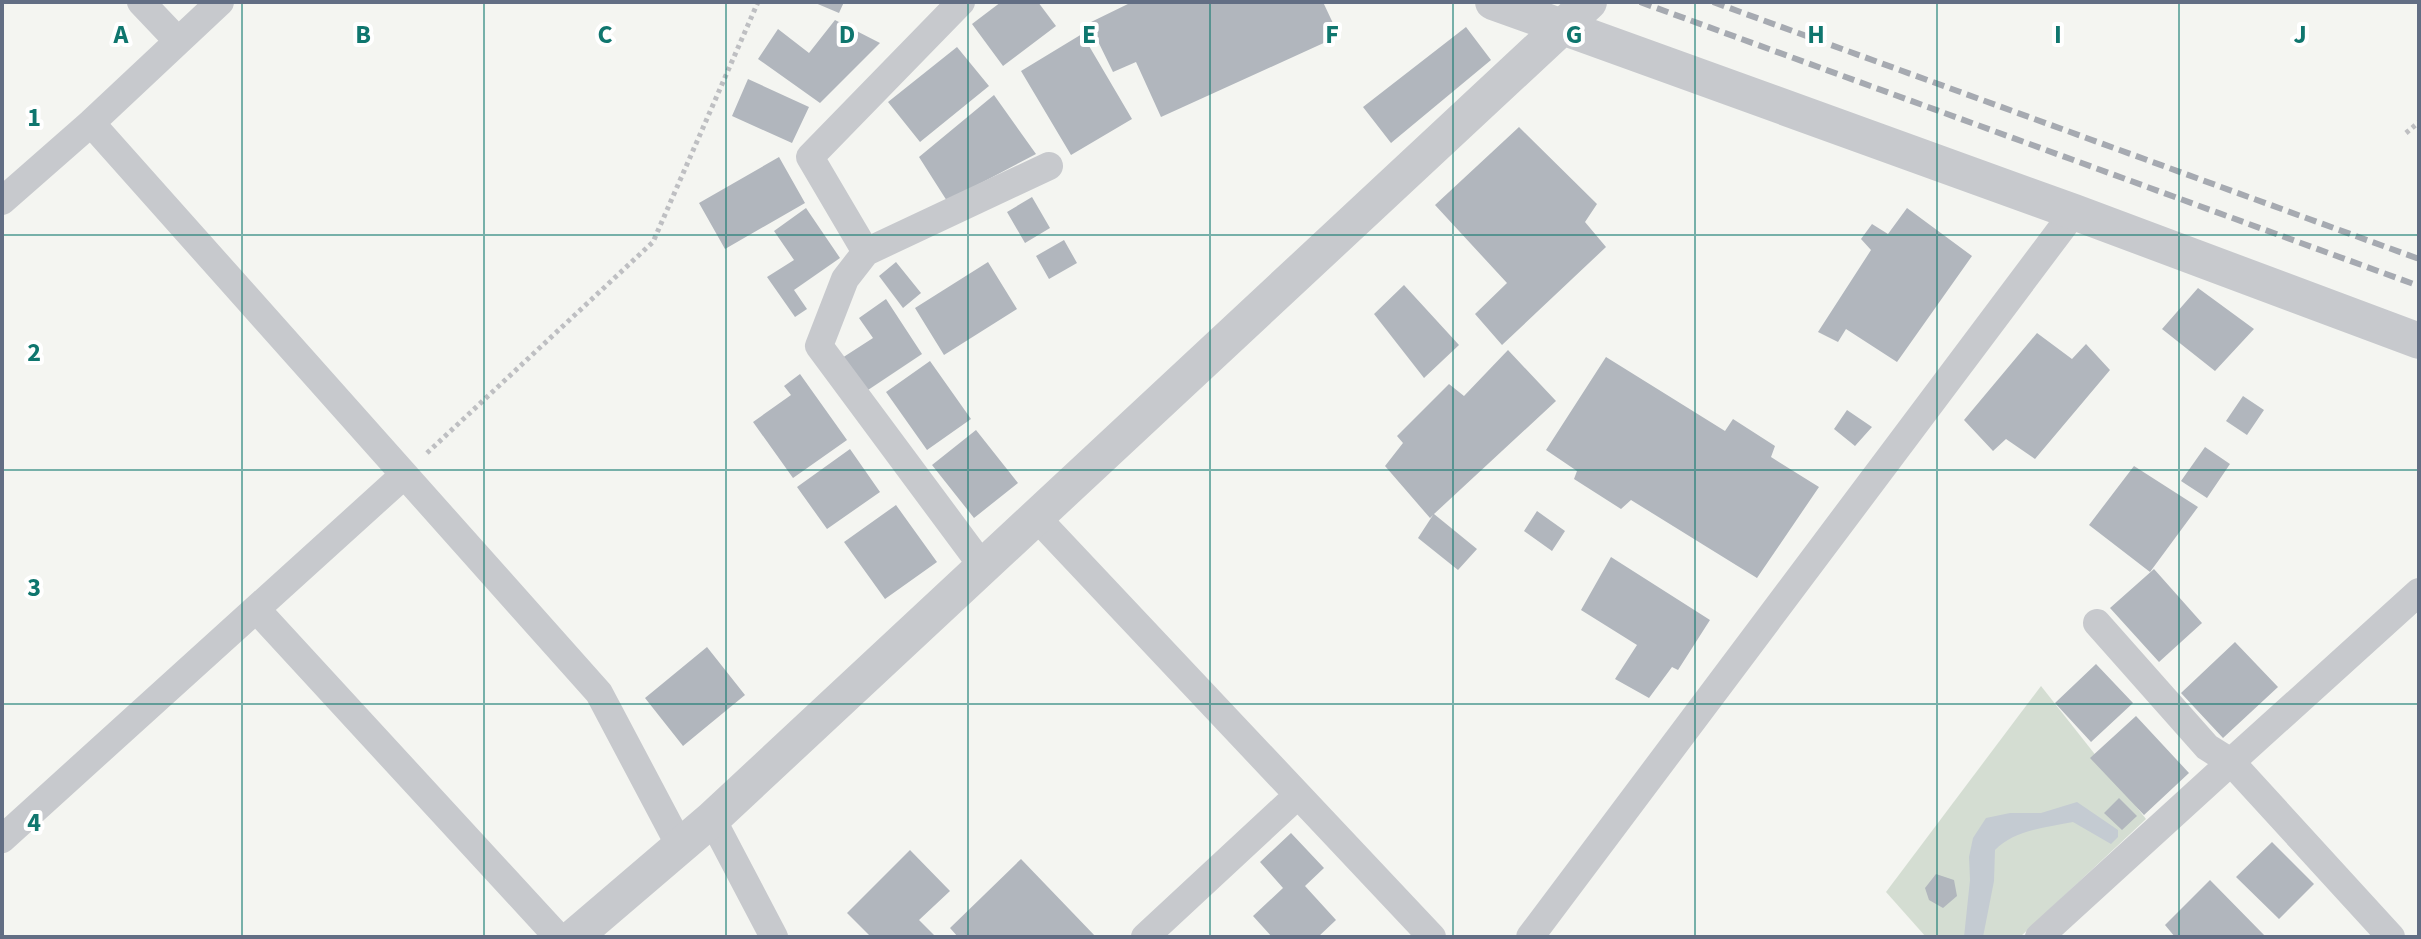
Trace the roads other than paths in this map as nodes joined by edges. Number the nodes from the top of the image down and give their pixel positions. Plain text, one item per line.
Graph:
1 (141, 2) edge
2 (220, 2) edge
3 (961, 2) edge
4 (1493, 2) edge
5 (1589, 2) edge
6 (1564, 28) junction
7 (178, 41) junction
8 (91, 123) junction
9 (1049, 166) dead end
10 (2, 201) edge
11 (2074, 212) junction
12 (866, 252) junction
13 (2419, 341) edge
14 (404, 475) junction
15 (1036, 517) junction
16 (983, 567) junction
17 (2419, 592) edge
18 (256, 609) junction
19 (2097, 623) dead end
20 (2231, 762) junction
21 (1298, 795) junction
22 (712, 819) junction
23 (2, 839) edge
24 (680, 846) junction
25 (558, 937) edge
26 (574, 937) edge
27 (774, 937) edge
28 (1145, 937) edge
29 (1432, 937) edge
30 (1530, 937) edge
31 (2039, 937) edge
32 (2391, 937) edge

1 - 7 street
2 - 7 street
3 - 12 street
4 - 6 street
5 - 6 street
6 - 11 street
6 - 15 street
7 - 8 street
8 - 10 street
8 - 14 street
9 - 12 street
11 - 13 street
11 - 30 street
12 - 16 street
14 - 18 street
14 - 24 street
15 - 16 street
15 - 21 street
16 - 22 street
17 - 20 street
18 - 23 street
18 - 25 street
19 - 20 street
20 - 31 street
20 - 32 street
21 - 28 street
21 - 29 street
22 - 24 street
22 - 27 street
24 - 26 street

